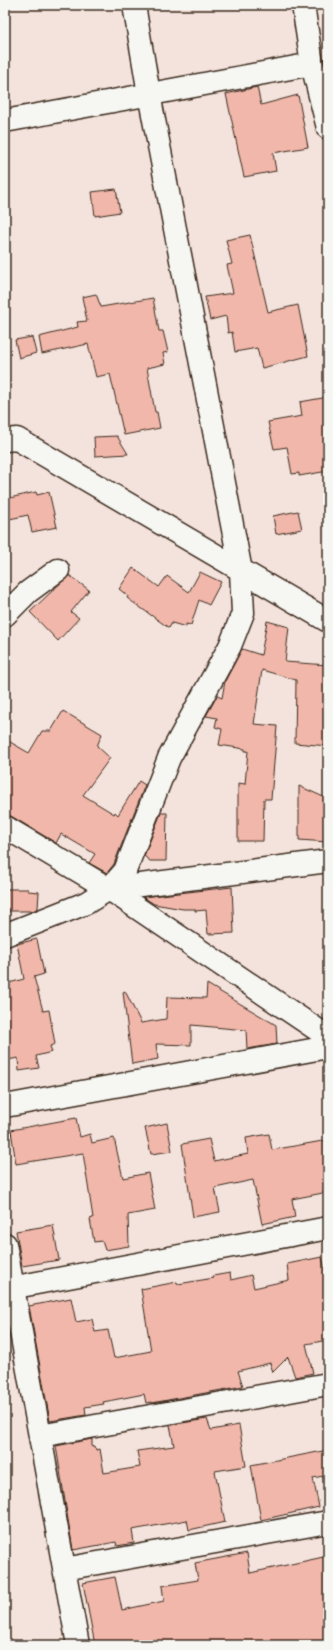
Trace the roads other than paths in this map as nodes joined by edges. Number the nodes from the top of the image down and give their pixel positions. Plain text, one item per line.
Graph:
1 (134, 5) edge
2 (303, 5) edge
3 (312, 64) junction
4 (149, 94) junction
5 (5, 121) edge
6 (328, 128) edge
7 (5, 440) edge
8 (58, 570) dead end
9 (241, 571) junction
10 (5, 615) edge
11 (328, 621) edge
12 (5, 827) edge
13 (328, 861) edge
14 (109, 889) junction
15 (5, 935) edge
16 (328, 1037) edge
17 (328, 1048) edge
18 (5, 1106) edge
19 (328, 1228) edge
20 (5, 1244) edge
21 (9, 1288) edge
22 (328, 1384) edge
23 (40, 1436) junction
24 (328, 1522) edge
25 (64, 1569) junction
26 (78, 1645) edge

1 - 4 street
2 - 3 street
3 - 4 street
3 - 6 street
4 - 5 street
4 - 9 street
7 - 9 street
8 - 10 street
9 - 11 street
9 - 14 street
12 - 14 street
13 - 14 street
14 - 15 street
14 - 16 street
17 - 18 street
19 - 21 street
20 - 21 street
21 - 23 street
22 - 23 street
23 - 25 street
24 - 25 street
25 - 26 street

